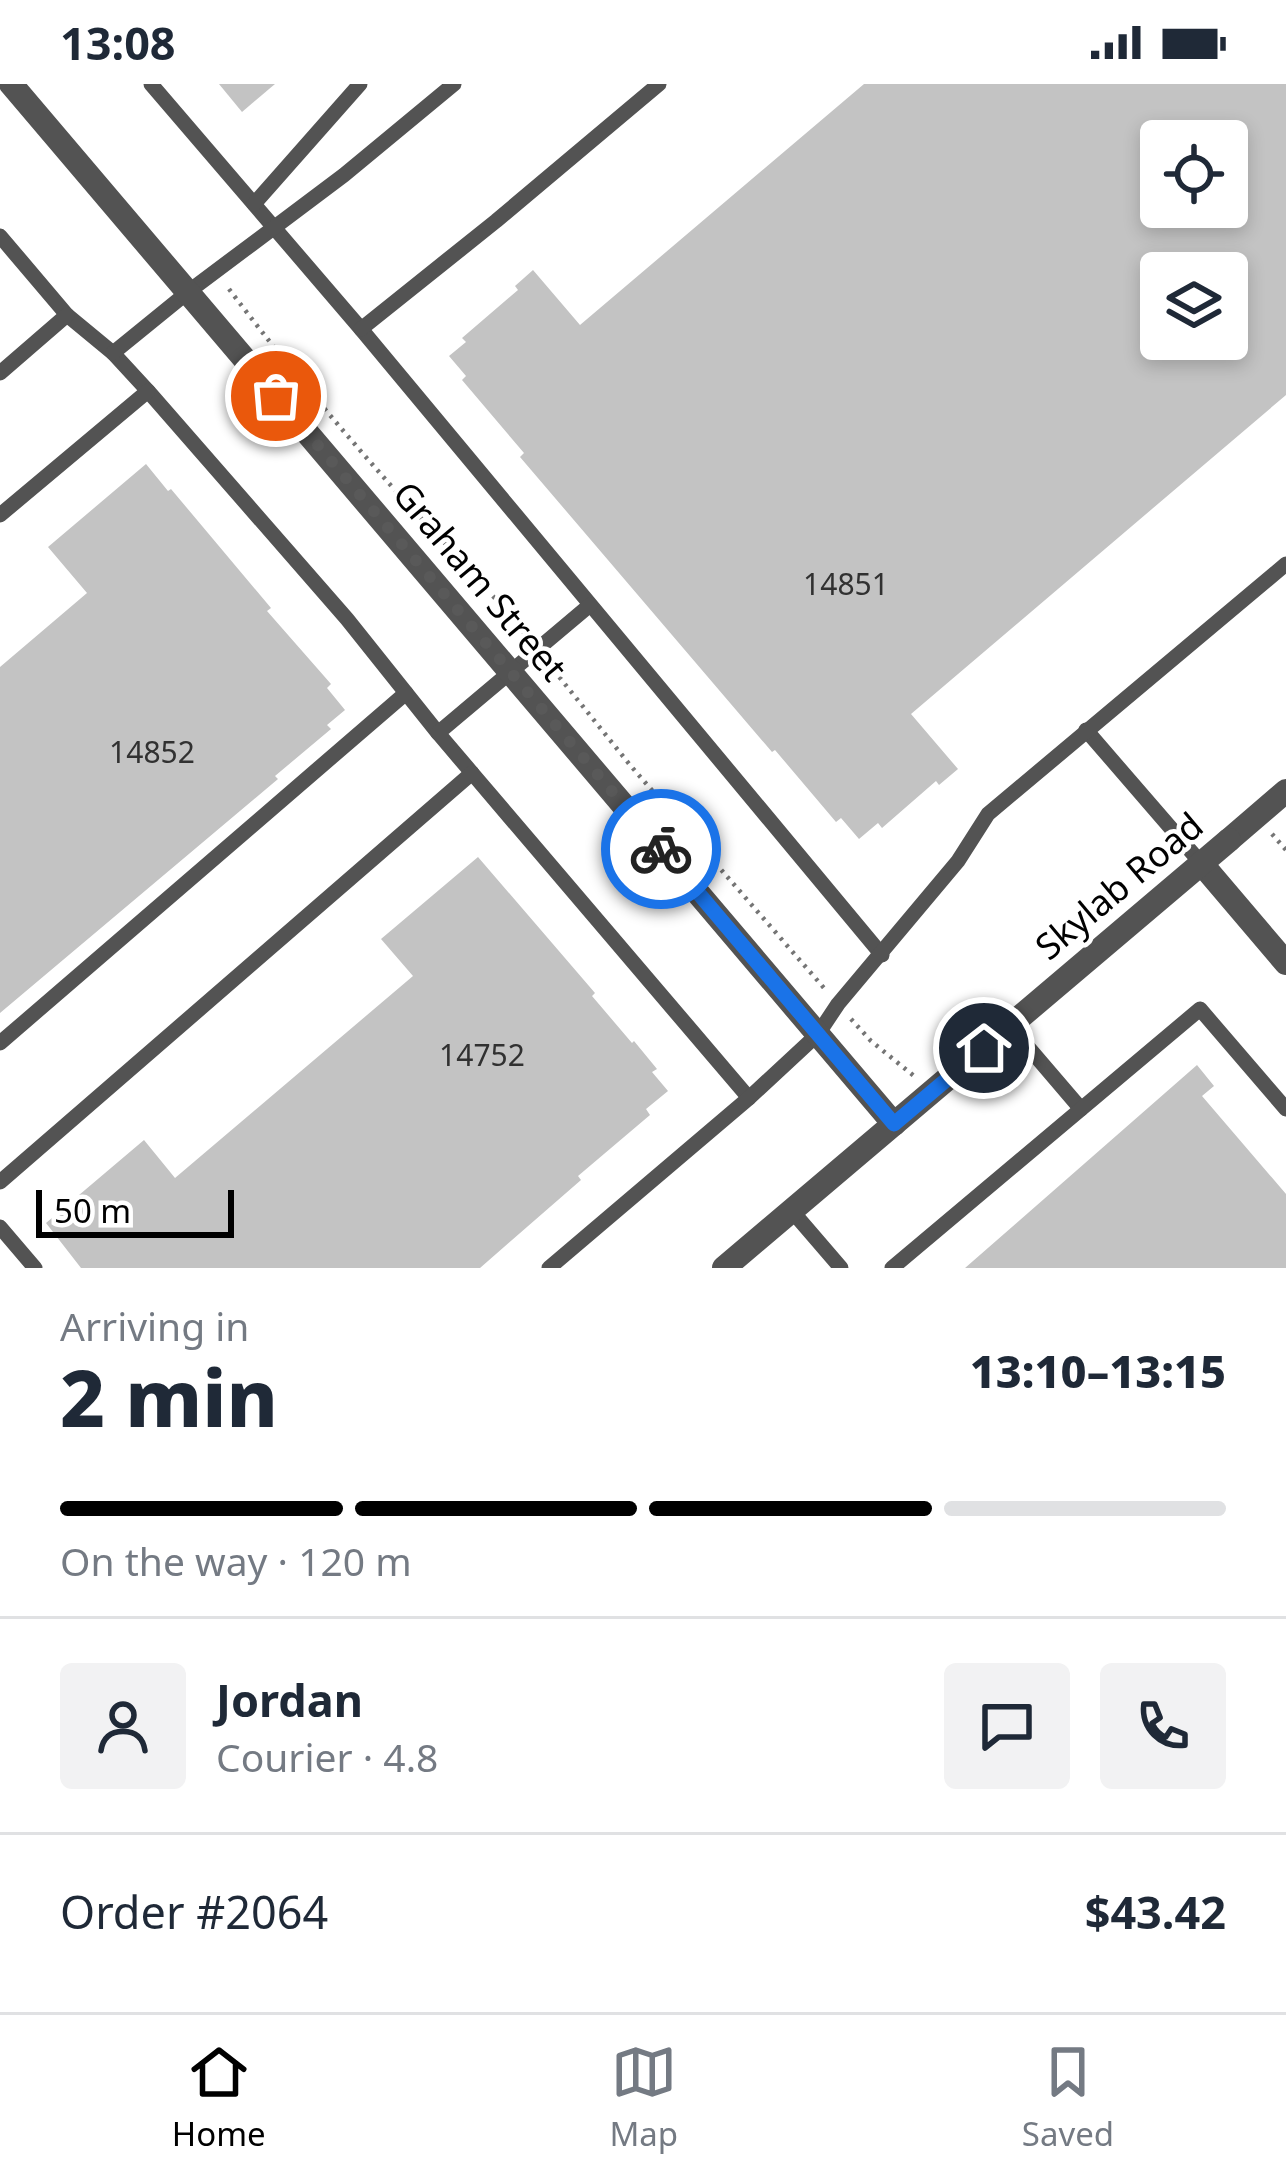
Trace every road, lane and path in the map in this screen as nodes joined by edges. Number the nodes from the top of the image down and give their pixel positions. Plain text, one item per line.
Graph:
1 (11, 84) edge
2 (151, 84) edge
3 (360, 84) edge
4 (454, 84) edge
5 (659, 84) edge
6 (254, 204) junction
7 (274, 229) junction
8 (0, 236) edge
9 (216, 272) junction
10 (188, 292) junction
11 (67, 315) junction
12 (361, 329) junction
13 (113, 353) junction
14 (0, 373) edge
15 (148, 391) junction
16 (0, 515) edge
17 (1286, 564) edge
18 (590, 604) junction
19 (536, 649) junction
20 (510, 671) junction
21 (406, 693) junction
22 (1086, 730) junction
23 (437, 734) junction
24 (472, 773) junction
25 (1286, 791) edge
26 (1202, 863) junction
27 (882, 955) junction
28 (1286, 963) edge
29 (838, 1004) junction
30 (1010, 1026) junction
31 (818, 1034) junction
32 (0, 1043) edge
33 (932, 1091) junction
34 (749, 1098) junction
35 (1286, 1108) edge
36 (1081, 1109) junction
37 (894, 1124) junction
38 (0, 1182) edge
39 (792, 1210) junction
40 (0, 1227) edge
41 (35, 1268) edge
42 (549, 1268) edge
43 (724, 1268) edge
44 (841, 1268) edge
45 (892, 1268) edge

1 - 10 street, Graham Street
2 - 6 lane
3 - 6 lane
4 - 7 lane
5 - 12 lane
6 - 7 lane
7 - 9 lane
7 - 12 lane
8 - 11 lane
9 - 10 lane
9 - 19 path
10 - 13 lane
10 - 20 street, Graham Street
11 - 13 lane
11 - 14 lane
12 - 18 lane
13 - 15 lane
15 - 16 lane
15 - 21 lane
17 - 22 lane
18 - 19 lane
18 - 27 lane
19 - 20 lane
19 - 29 path
20 - 23 lane
20 - 31 street, Graham Street
21 - 23 lane
21 - 32 lane
22 - 26 lane
22 - 27 lane
23 - 24 lane
24 - 34 lane
24 - 38 lane
25 - 26 street, Skylab Road
26 - 28 street
26 - 30 street, Skylab Road
27 - 29 lane
29 - 31 lane
29 - 33 path
30 - 33 street, Skylab Road
30 - 36 lane
31 - 34 lane
31 - 37 street, Graham Street
33 - 37 street, Skylab Road
34 - 42 lane
35 - 36 lane
36 - 45 lane
37 - 39 street, Skylab Road
39 - 43 street, Skylab Road
39 - 44 lane
40 - 41 lane

